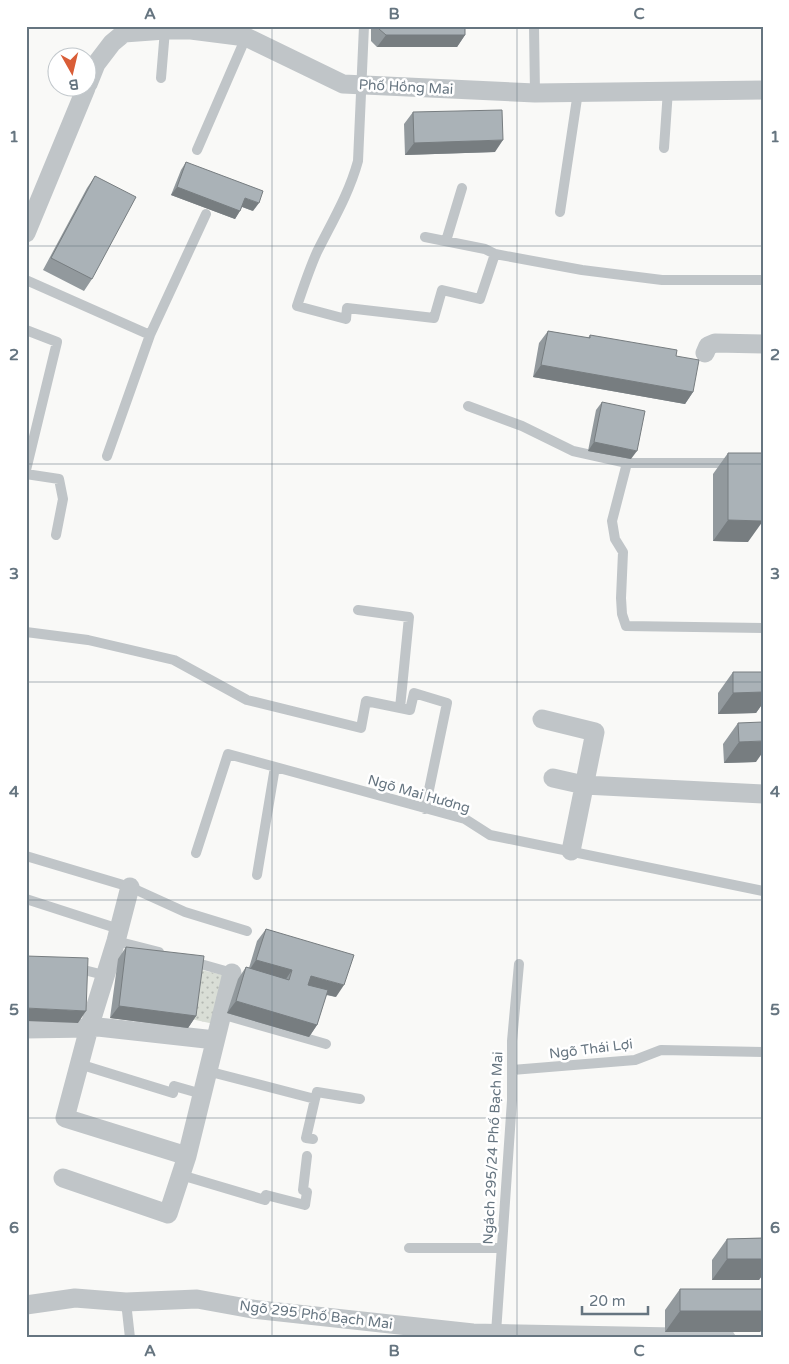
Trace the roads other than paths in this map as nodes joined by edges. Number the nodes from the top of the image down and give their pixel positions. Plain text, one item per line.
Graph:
1 (364, 26) edge
2 (534, 26) edge
3 (123, 30) edge
4 (165, 30) junction
5 (224, 30) edge
6 (246, 37) junction
7 (98, 61) edge
8 (161, 78) dead end
9 (361, 84) junction
10 (668, 90) junction
11 (763, 90) edge
12 (578, 92) junction
13 (535, 93) junction
14 (82, 98) edge
15 (664, 148) dead end
16 (196, 150) dead end
17 (462, 188) dead end
18 (560, 212) dead end
19 (206, 214) dead end
20 (26, 233) edge
21 (425, 237) dead end
22 (446, 241) junction
23 (495, 254) junction
24 (26, 280) edge
25 (763, 280) edge
26 (26, 330) edge
27 (150, 334) junction
28 (763, 344) edge
29 (705, 354) dead end
30 (468, 406) dead end
31 (107, 456) dead end
32 (627, 463) junction
33 (744, 463) edge
34 (26, 470) edge
35 (26, 474) edge
36 (56, 535) dead end
37 (358, 610) dead end
38 (763, 628) edge
39 (26, 632) edge
40 (400, 708) junction
41 (542, 719) dead end
42 (275, 768) junction
43 (553, 778) dead end
44 (584, 785) junction
45 (763, 794) edge
46 (425, 809) junction
47 (571, 852) junction
48 (196, 853) dead end
49 (26, 856) edge
50 (258, 875) dead end
51 (130, 887) junction
52 (763, 891) edge
53 (26, 899) edge
54 (248, 931) dead end
55 (118, 935) junction
56 (61, 964) edge
57 (519, 964) dead end
58 (104, 975) junction
59 (240, 975) joint
60 (221, 1014) junction
61 (89, 1028) junction
62 (26, 1029) edge
63 (215, 1040) junction
64 (326, 1044) dead end
65 (763, 1052) edge
66 (79, 1064) junction
67 (512, 1070) junction
68 (207, 1071) junction
69 (202, 1094) junction
70 (315, 1099) junction
71 (360, 1099) dead end
72 (313, 1140) dead end
73 (187, 1156) junction
74 (307, 1156) dead end
75 (181, 1175) junction
76 (63, 1178) dead end
77 (409, 1248) dead end
78 (501, 1248) junction
79 (126, 1302) junction
80 (26, 1305) edge
81 (496, 1333) junction
82 (473, 1335) edge
83 (522, 1336) edge
84 (558, 1336) edge
85 (130, 1338) edge
86 (726, 1338) edge

1 - 9 lane
2 - 13 lane
3 - 4 street, Phố Hồng Mai
3 - 7 street, Phố Hồng Mai
4 - 5 street, Phố Hồng Mai
4 - 8 lane
5 - 6 street, Phố Hồng Mai
6 - 9 street, Phố Hồng Mai
6 - 16 lane
9 - 13 street, Phố Hồng Mai
9 - 23 lane
10 - 11 street, Phố Hồng Mai
10 - 12 street, Phố Hồng Mai
10 - 15 lane
12 - 13 street, Phố Hồng Mai
12 - 18 lane
14 - 20 street
17 - 22 lane
19 - 27 lane
21 - 22 lane
22 - 23 lane
23 - 25 lane
24 - 27 lane
26 - 34 lane
27 - 31 lane
28 - 29 street
30 - 32 lane
32 - 33 lane
32 - 38 lane
35 - 36 lane
37 - 40 lane
39 - 40 lane
40 - 46 lane
41 - 44 street
42 - 46 lane, Ngõ Mai Hương
42 - 48 lane, Ngõ Mai Hương
42 - 50 lane
43 - 44 street
44 - 45 street
44 - 47 street
46 - 47 lane, Ngõ Mai Hương
47 - 52 lane, Ngõ Mai Hương
49 - 51 lane
51 - 54 lane
51 - 55 street
53 - 55 lane
55 - 58 street
55 - 59 lane
56 - 58 lane
57 - 67 lane, Ngách 295/24 Phố Bạch Mai
58 - 61 street
59 - 60 street
60 - 63 street
60 - 64 lane
61 - 62 street
61 - 63 street
61 - 66 street
63 - 68 street
65 - 67 lane, Ngõ Thái Lợi
66 - 69 lane
66 - 73 street
67 - 78 lane, Ngách 295/24 Phố Bạch Mai
68 - 69 street
68 - 70 lane
69 - 73 street
70 - 71 lane
70 - 72 lane
73 - 75 street
74 - 75 lane
75 - 76 street
77 - 78 lane
78 - 81 lane, Ngách 295/24 Phố Bạch Mai
79 - 80 street, Ngõ 295 Phố Bạch Mai
79 - 82 street, Ngõ 295 Phố Bạch Mai
79 - 85 lane
81 - 82 street, Ngõ 295 Phố Bạch Mai
81 - 83 street, Ngõ 295 Phố Bạch Mai
83 - 84 street, Ngõ 295 Phố Bạch Mai
84 - 86 street, Ngõ 295 Phố Bạch Mai

